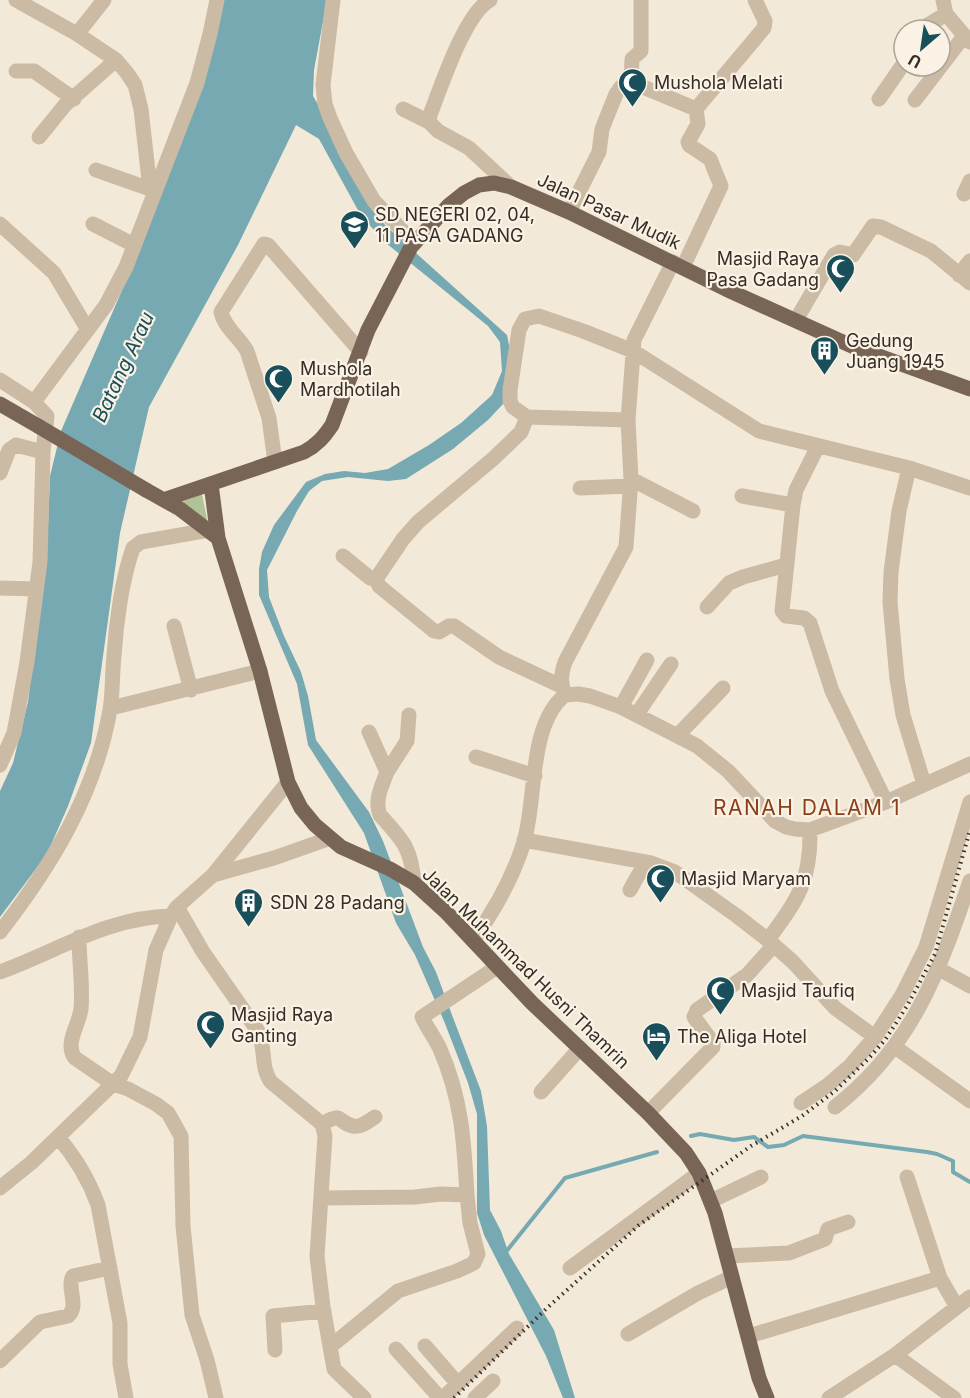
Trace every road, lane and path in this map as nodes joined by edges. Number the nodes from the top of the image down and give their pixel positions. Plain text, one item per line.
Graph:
1 (16, 0) edge
2 (104, 0) edge
3 (217, 0) edge
4 (333, 0) edge
5 (641, 0) edge
6 (755, 0) edge
7 (487, 1) edge
8 (945, 7) edge
9 (933, 18) edge
10 (77, 34) junction
11 (967, 39) edge
12 (116, 60) junction
13 (16, 71) dead end
14 (894, 78) edge
15 (631, 82) junction
16 (74, 99) junction
17 (879, 99) dead end
18 (915, 100) dead end
19 (403, 109) dead end
20 (696, 109) junction
21 (429, 122) junction
22 (39, 137) dead end
23 (96, 170) dead end
24 (511, 187) junction
25 (152, 190) junction
26 (569, 212) junction
27 (0, 224) edge
28 (93, 224) dead end
29 (134, 245) junction
30 (412, 245) junction
31 (970, 261) edge
32 (678, 265) junction
33 (965, 279) edge
34 (796, 320) junction
35 (88, 330) junction
36 (633, 351) junction
37 (361, 352) junction
38 (0, 380) edge
39 (970, 390) edge
40 (34, 402) junction
41 (0, 404) edge
42 (527, 417) junction
43 (628, 420) junction
44 (818, 446) junction
45 (43, 452) junction
46 (275, 462) junction
47 (909, 468) junction
48 (0, 473) edge
49 (631, 482) junction
50 (210, 484) junction
51 (580, 488) dead end
52 (970, 488) edge
53 (742, 496) dead end
54 (166, 499) junction
55 (793, 505) junction
56 (693, 512) dead end
57 (214, 534) junction
58 (343, 556) dead end
59 (786, 565) junction
60 (376, 579) junction
61 (0, 588) edge
62 (36, 589) junction
63 (707, 608) dead end
64 (174, 626) dead end
65 (647, 660) dead end
66 (671, 664) dead end
67 (260, 672) junction
68 (723, 688) dead end
69 (191, 690) junction
70 (563, 690) junction
71 (621, 707) junction
72 (111, 708) junction
73 (637, 714) junction
74 (409, 715) dead end
75 (369, 732) dead end
76 (678, 735) junction
77 (476, 757) dead end
78 (970, 764) edge
79 (0, 765) edge
80 (387, 772) junction
81 (535, 776) junction
82 (288, 782) junction
83 (924, 784) junction
84 (886, 802) junction
85 (970, 802) edge
86 (810, 830) junction
87 (524, 840) junction
88 (335, 843) junction
89 (651, 863) junction
90 (213, 875) junction
91 (970, 881) edge
92 (414, 883) junction
93 (630, 890) dead end
94 (174, 912) junction
95 (0, 932) edge
96 (79, 937) junction
97 (474, 940) junction
98 (771, 943) junction
99 (497, 967) junction
100 (939, 969) junction
101 (0, 972) edge
102 (970, 986) edge
103 (875, 1037) junction
104 (895, 1047) junction
105 (580, 1048) junction
106 (113, 1084) junction
107 (541, 1092) dead end
108 (970, 1101) edge
109 (801, 1103) dead end
110 (835, 1107) dead end
111 (648, 1113) junction
112 (375, 1117) dead end
113 (322, 1124) junction
114 (58, 1137) junction
115 (699, 1173) junction
116 (761, 1177) dead end
117 (907, 1177) dead end
118 (0, 1188) edge
119 (467, 1195) junction
120 (322, 1198) junction
121 (711, 1201) junction
122 (848, 1222) dead end
123 (727, 1256) junction
124 (110, 1268) junction
125 (570, 1268) dead end
126 (732, 1277) junction
127 (940, 1278) junction
128 (970, 1297) edge
129 (957, 1307) junction
130 (324, 1311) junction
131 (518, 1328) dead end
132 (628, 1334) dead end
133 (749, 1336) junction
134 (331, 1346) junction
135 (425, 1346) dead end
136 (396, 1349) dead end
137 (275, 1350) dead end
138 (895, 1355) junction
139 (0, 1361) edge
140 (493, 1381) dead end
141 (458, 1384) junction
142 (126, 1398) edge
143 (216, 1398) edge
144 (364, 1398) edge
145 (441, 1398) edge
146 (475, 1398) edge
147 (767, 1398) edge
148 (829, 1398) edge
149 (954, 1398) edge

1 - 10 street
2 - 10 street
3 - 25 street
4 - 30 street
5 - 15 street
6 - 20 street
7 - 21 street
8 - 9 street
8 - 11 street
10 - 12 street
11 - 18 street
12 - 16 street
12 - 25 street
13 - 16 street
14 - 17 street
15 - 20 street
15 - 26 street
16 - 22 street
19 - 21 street
20 - 32 street
21 - 24 street
23 - 25 street
24 - 26 main road, Jalan Pasar Mudik
24 - 30 main road, Jalan Pasar Mudik
25 - 29 street
26 - 32 main road, Jalan Pasar Mudik
27 - 35 street
28 - 29 street
29 - 35 street
30 - 37 main road, Jalan Pasar Mudik
31 - 33 street
32 - 34 main road, Jalan Pasar Mudik
32 - 36 street
33 - 34 street
34 - 39 main road, Jalan Pasar Mudik
35 - 40 street
36 - 42 street
36 - 43 street
36 - 44 street
37 - 46 main road, Jalan Pasar Mudik
37 - 46 street
38 - 40 street
40 - 45 street
41 - 54 main road, bridge
42 - 43 street
42 - 60 street
43 - 49 street
44 - 47 street
44 - 55 street
45 - 48 street
45 - 62 street
46 - 50 main road, Jalan Pasar Mudik
47 - 52 street
47 - 83 street
49 - 51 street
49 - 56 street
49 - 70 street
50 - 54 main road, Jalan Pasar Mudik
50 - 57 main road, Jalan Muhammad Husni Thamrin
53 - 55 street
54 - 57 main road
55 - 59 street
57 - 67 main road, Jalan Muhammad Husni Thamrin
57 - 72 street
58 - 60 street
59 - 63 street
59 - 84 street
60 - 70 street
61 - 62 street
62 - 79 street
64 - 69 street
65 - 71 street
66 - 73 street
67 - 69 street
67 - 82 main road, Jalan Muhammad Husni Thamrin
68 - 76 street
69 - 72 street
70 - 71 street
70 - 81 street
71 - 73 street
72 - 95 street
73 - 76 street
74 - 80 street
75 - 80 street
76 - 86 street
77 - 81 street
78 - 83 street
80 - 92 street
81 - 87 street
82 - 88 main road, Jalan Muhammad Husni Thamrin
82 - 90 street
83 - 84 street
84 - 86 street
85 - 103 street
86 - 98 street
87 - 89 street
87 - 97 street
88 - 90 street
88 - 92 main road, Jalan Muhammad Husni Thamrin
89 - 93 street
89 - 98 street
90 - 94 street
91 - 100 street
92 - 97 main road, Jalan Muhammad Husni Thamrin
94 - 96 street
94 - 106 street
94 - 113 street
96 - 101 street
96 - 106 street
97 - 99 main road, Jalan Muhammad Husni Thamrin
98 - 103 street
98 - 111 street
99 - 105 main road, Jalan Muhammad Husni Thamrin
99 - 119 street
100 - 102 street
100 - 104 street
103 - 109 street
104 - 108 street
104 - 110 street
105 - 107 street
105 - 111 main road, Jalan Muhammad Husni Thamrin
106 - 114 street
106 - 143 street
111 - 115 main road, Jalan Muhammad Husni Thamrin
112 - 113 street
113 - 120 street
114 - 118 street
114 - 124 street
115 - 121 main road, Jalan Muhammad Husni Thamrin
115 - 125 street
116 - 121 street
117 - 127 street
119 - 120 street
119 - 134 street
120 - 130 street
121 - 123 main road, Jalan Muhammad Husni Thamrin
122 - 123 street
123 - 126 main road, Jalan Muhammad Husni Thamrin
124 - 139 street
124 - 142 street
126 - 132 street
126 - 133 main road, Jalan Muhammad Husni Thamrin
127 - 129 street
127 - 133 street
128 - 129 street
129 - 138 street
130 - 134 street
130 - 137 street
131 - 141 street
133 - 147 main road, Jalan Muhammad Husni Thamrin
134 - 144 street
135 - 141 street
136 - 145 street
138 - 148 street
138 - 149 street
140 - 146 street
141 - 145 street

